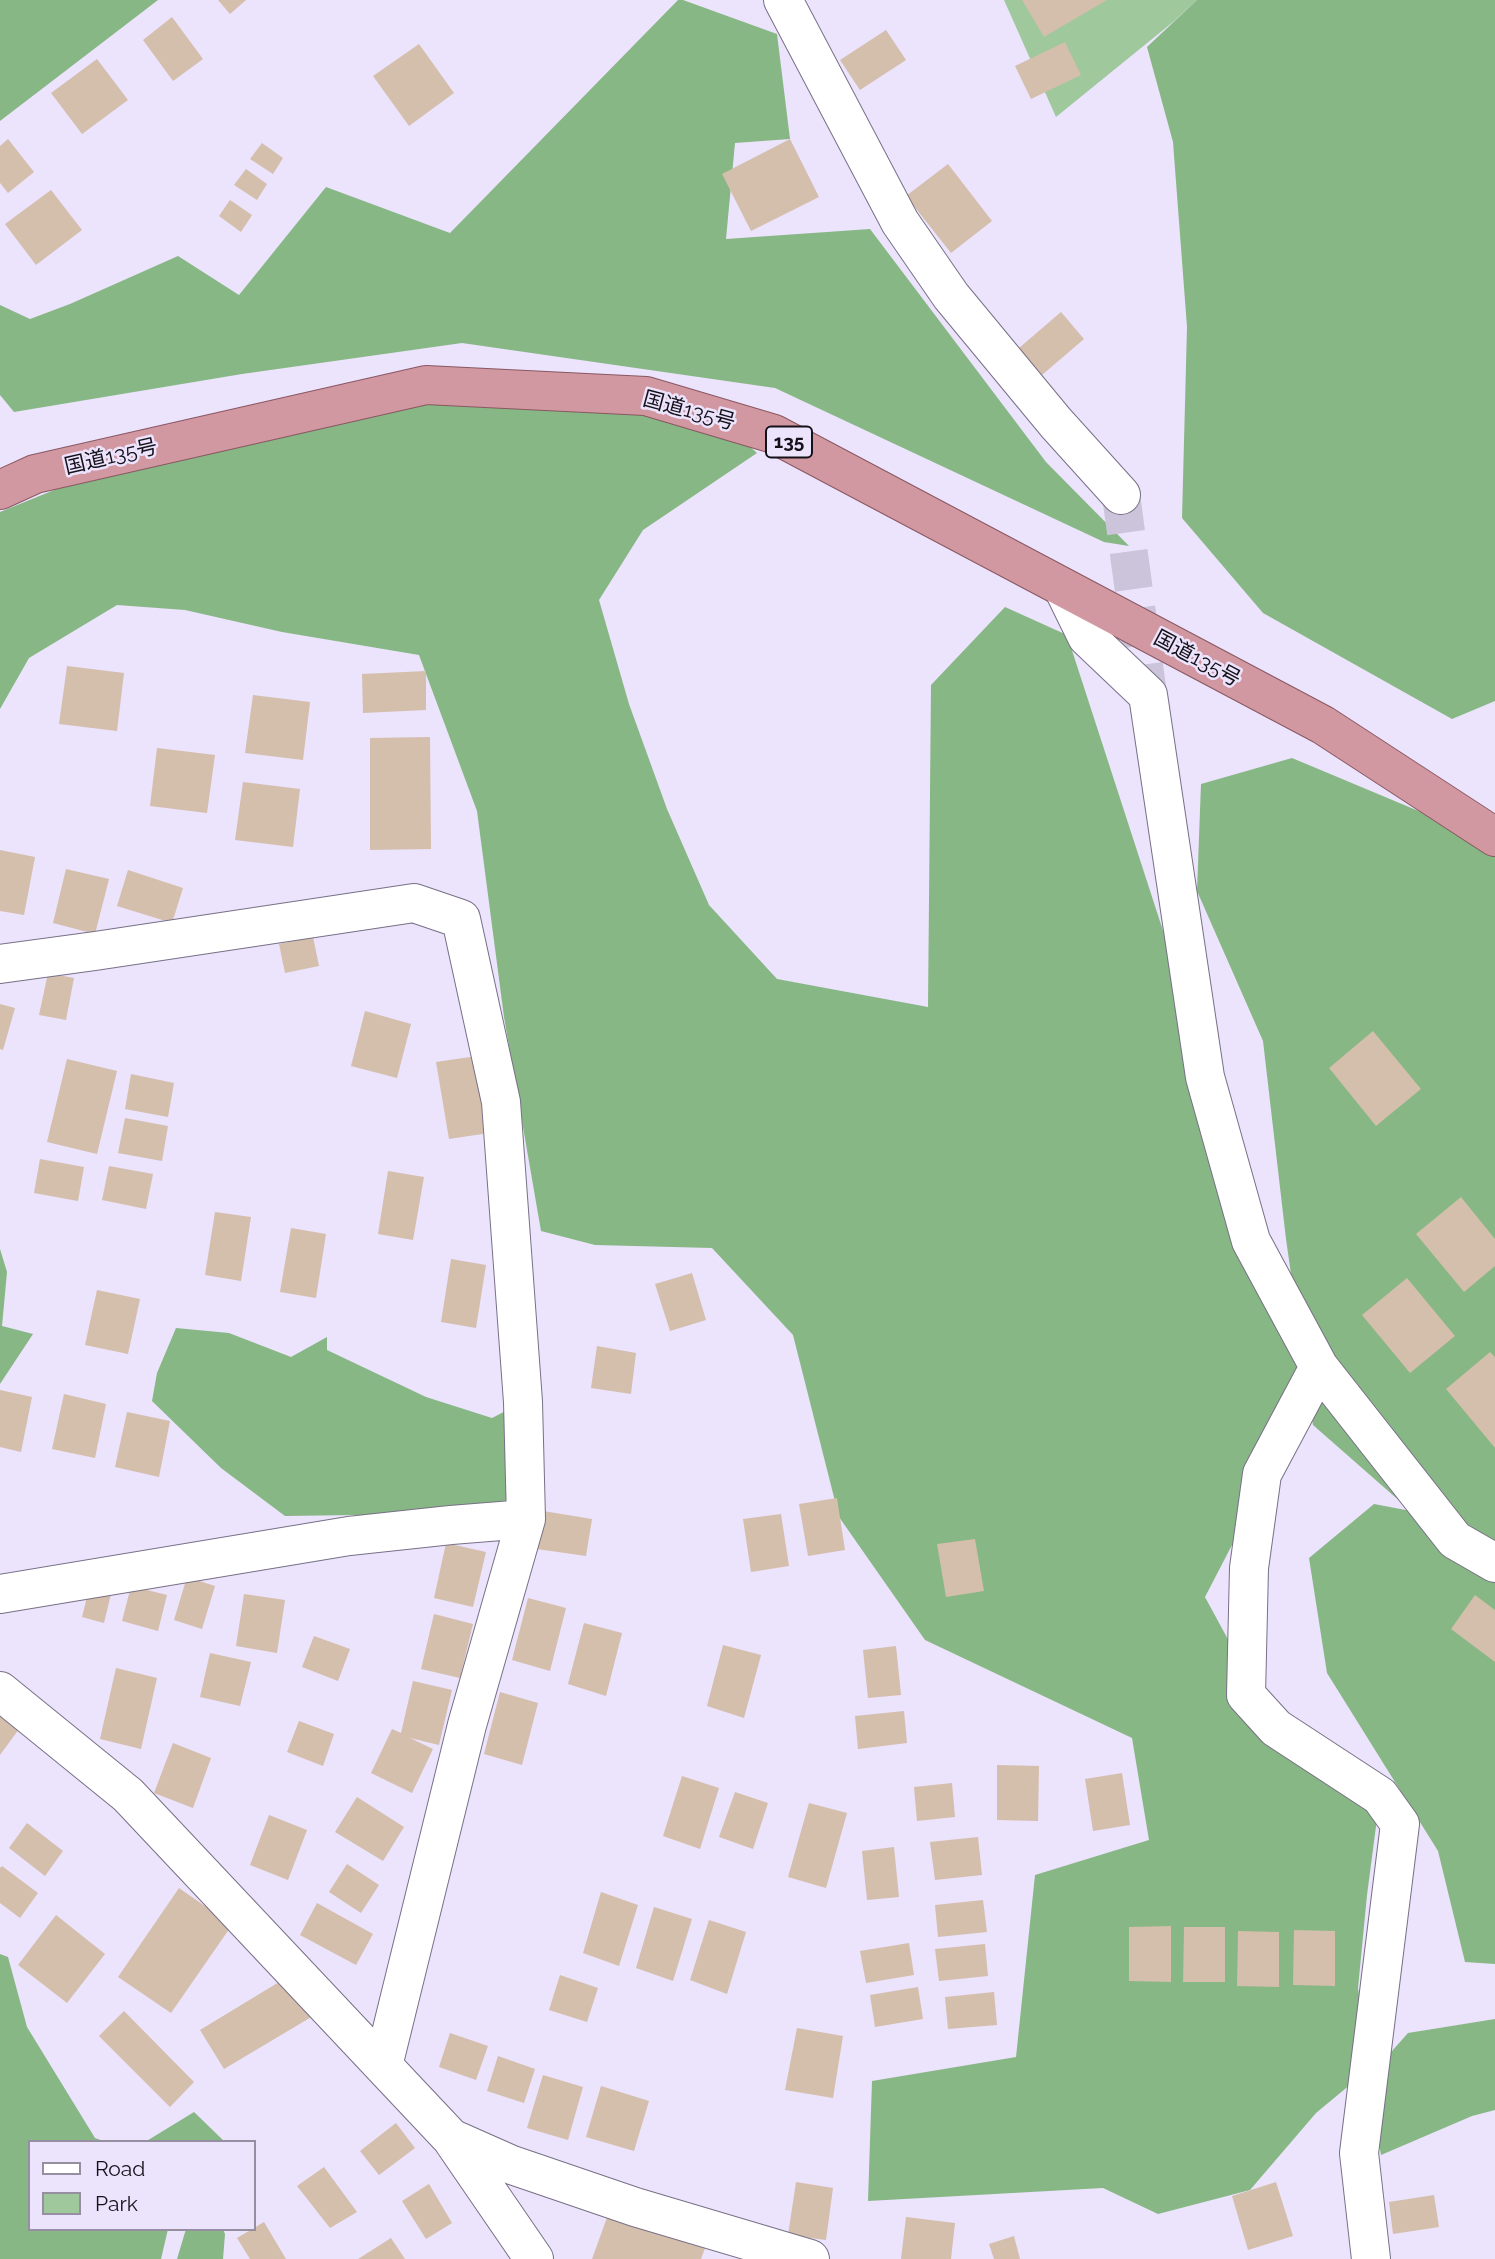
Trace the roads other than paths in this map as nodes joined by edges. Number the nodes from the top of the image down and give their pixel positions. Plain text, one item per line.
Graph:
1 (783, 0) edge
2 (0, 490) edge
3 (1121, 495) tunnel mouth
4 (1063, 588) junction
5 (1495, 837) edge
6 (0, 964) edge
7 (1319, 1367) junction
8 (526, 1520) junction
9 (1495, 1563) edge
10 (0, 1594) edge
11 (0, 1691) edge
12 (383, 2066) junction
13 (451, 2138) junction
14 (534, 2259) edge
15 (810, 2259) edge
16 (1371, 2259) edge

1 - 3 street
2 - 4 highway, 国道135号 / 135
4 - 5 highway, 国道135号 / 135
4 - 7 street
6 - 8 street
7 - 9 street
7 - 16 street
8 - 10 street
8 - 12 street
11 - 12 street
12 - 13 street
13 - 14 street
13 - 15 street

